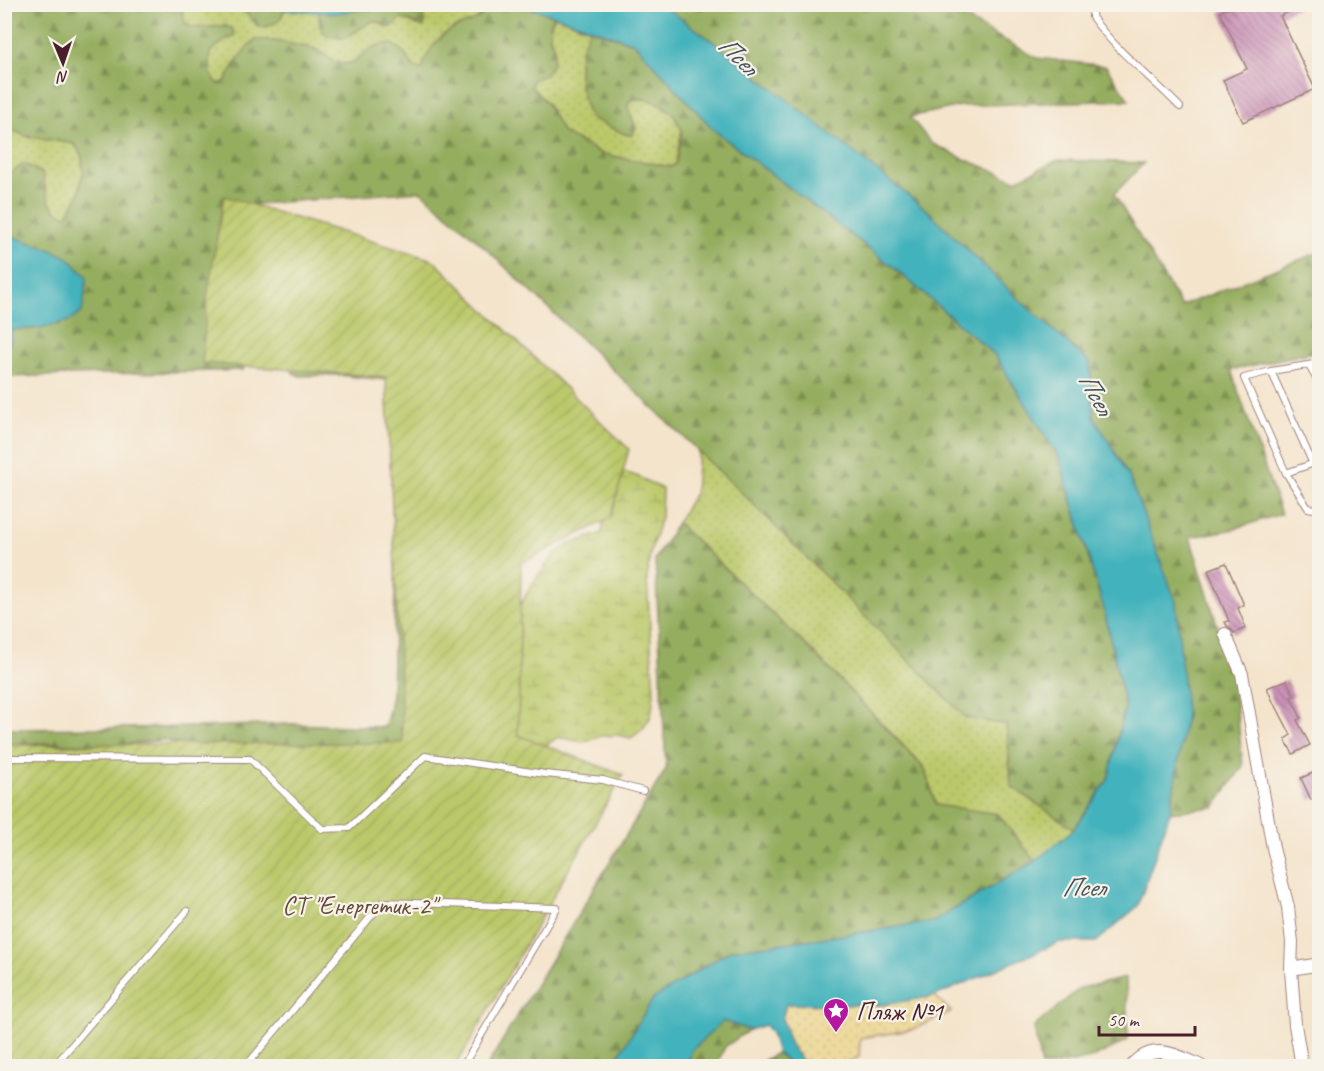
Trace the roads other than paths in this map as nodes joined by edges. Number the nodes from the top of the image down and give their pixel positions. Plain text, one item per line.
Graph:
1 (1093, 4) edge
2 (1180, 107) dead end
3 (1320, 363) edge
4 (1309, 366) junction
5 (1271, 371) junction
6 (1320, 385) edge
7 (1316, 462) edge
8 (1286, 473) junction
9 (1320, 510) edge
10 (1225, 634) dead end
11 (4, 758) edge
12 (643, 791) dead end
13 (187, 911) dead end
14 (1320, 964) edge
15 (1291, 969) junction
16 (54, 1066) edge
17 (246, 1066) edge
18 (463, 1066) edge
19 (1132, 1066) edge
20 (1201, 1066) edge
21 (1302, 1066) edge

1 - 2 lane
3 - 4 lane
4 - 5 lane
4 - 6 lane
5 - 7 lane
5 - 8 lane
7 - 8 lane
8 - 9 lane
10 - 15 street
11 - 12 lane
13 - 16 lane
14 - 15 street
15 - 21 street
17 - 18 lane
19 - 20 street

